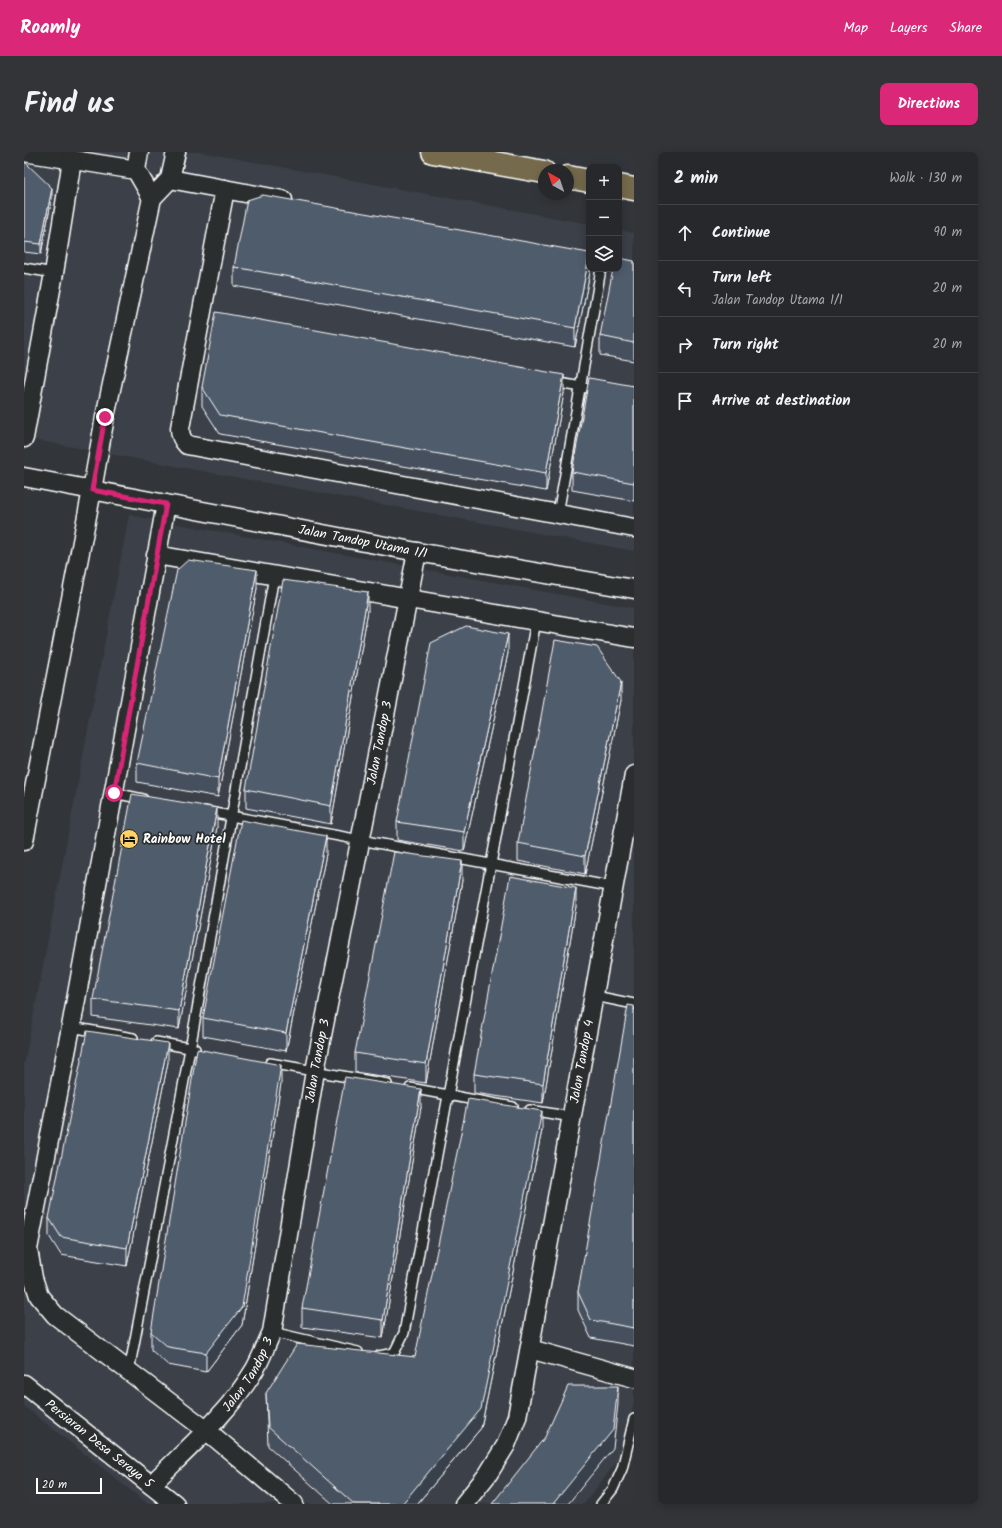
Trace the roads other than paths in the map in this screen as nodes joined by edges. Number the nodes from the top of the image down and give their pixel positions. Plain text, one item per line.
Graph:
1 (24, 152) edge
2 (138, 152) edge
3 (176, 152) edge
4 (433, 152) edge
5 (72, 160) junction
6 (136, 170) junction
7 (538, 171) edge
8 (574, 178) edge
9 (170, 179) junction
10 (586, 180) edge
11 (622, 187) edge
12 (225, 189) junction
13 (634, 189) edge
14 (152, 198) junction
15 (303, 203) edge
16 (24, 268) edge
17 (600, 272) edge
18 (54, 273) junction
19 (542, 380) edge
20 (581, 387) junction
21 (611, 392) edge
22 (27, 403) edge
23 (24, 438) edge
24 (24, 477) edge
25 (92, 490) junction
26 (166, 504) junction
27 (558, 514) junction
28 (634, 528) edge
29 (418, 552) junction
30 (156, 555) junction
31 (274, 576) junction
32 (634, 589) edge
33 (408, 599) junction
34 (536, 621) junction
35 (634, 638) edge
36 (634, 775) edge
37 (28, 791) edge
38 (114, 793) junction
39 (151, 800) edge
40 (195, 809) edge
41 (232, 816) junction
42 (360, 840) junction
43 (24, 841) edge
44 (491, 864) junction
45 (614, 887) junction
46 (594, 996) junction
47 (634, 1004) edge
48 (71, 1027) junction
49 (190, 1049) junction
50 (206, 1051) edge
51 (260, 1061) edge
52 (315, 1071) junction
53 (448, 1095) junction
54 (572, 1117) junction
55 (272, 1332) junction
56 (530, 1349) junction
57 (128, 1371) junction
58 (634, 1378) edge
59 (24, 1384) edge
60 (634, 1419) edge
61 (206, 1430) junction
62 (151, 1485) junction
63 (175, 1504) edge
64 (294, 1504) edge
65 (464, 1504) edge
66 (601, 1504) edge

1 - 5 street
2 - 6 street
3 - 9 street
4 - 7 main road
5 - 6 street
5 - 18 street
6 - 14 street
8 - 10 main road
9 - 12 street
9 - 14 street
11 - 13 main road
12 - 15 street
12 - 27 street
14 - 25 street
16 - 18 lane
17 - 20 lane
18 - 22 street
19 - 20 lane
20 - 21 lane
20 - 27 lane
22 - 23 street
24 - 25 street, Jalan Tandop Utama 1/1
25 - 26 street, Jalan Tandop Utama 1/1
25 - 37 street
26 - 29 street, Jalan Tandop Utama 1/1
26 - 30 street
27 - 28 street
29 - 32 street, Jalan Tandop Utama 1/1
29 - 33 street, Jalan Tandop 3
30 - 31 street
30 - 38 street
31 - 33 street
31 - 41 lane
33 - 34 street
33 - 42 street, Jalan Tandop 3
34 - 35 street
34 - 44 lane
36 - 45 street, Jalan Tandop 4
37 - 43 street
38 - 39 lane
38 - 48 street
40 - 41 lane
41 - 42 lane
41 - 49 lane
42 - 44 lane
42 - 52 street, Jalan Tandop 3
44 - 45 lane
44 - 53 lane
45 - 46 street, Jalan Tandop 4
46 - 47 lane
46 - 54 street, Jalan Tandop 4
48 - 49 lane
48 - 57 street
49 - 50 lane
49 - 57 lane
51 - 52 lane
52 - 53 lane
52 - 55 street, Jalan Tandop 3
53 - 54 lane
53 - 55 lane
54 - 56 street, Jalan Tandop 4
55 - 61 street, Jalan Tandop 3
56 - 58 street
56 - 65 street, Jalan Tandop 4
57 - 61 street
59 - 62 street, Persiaran Desa Seraya 5
60 - 66 lane
61 - 62 street, Jalan Tandop 3
61 - 64 street
62 - 63 street, Persiaran Desa Seraya 5

